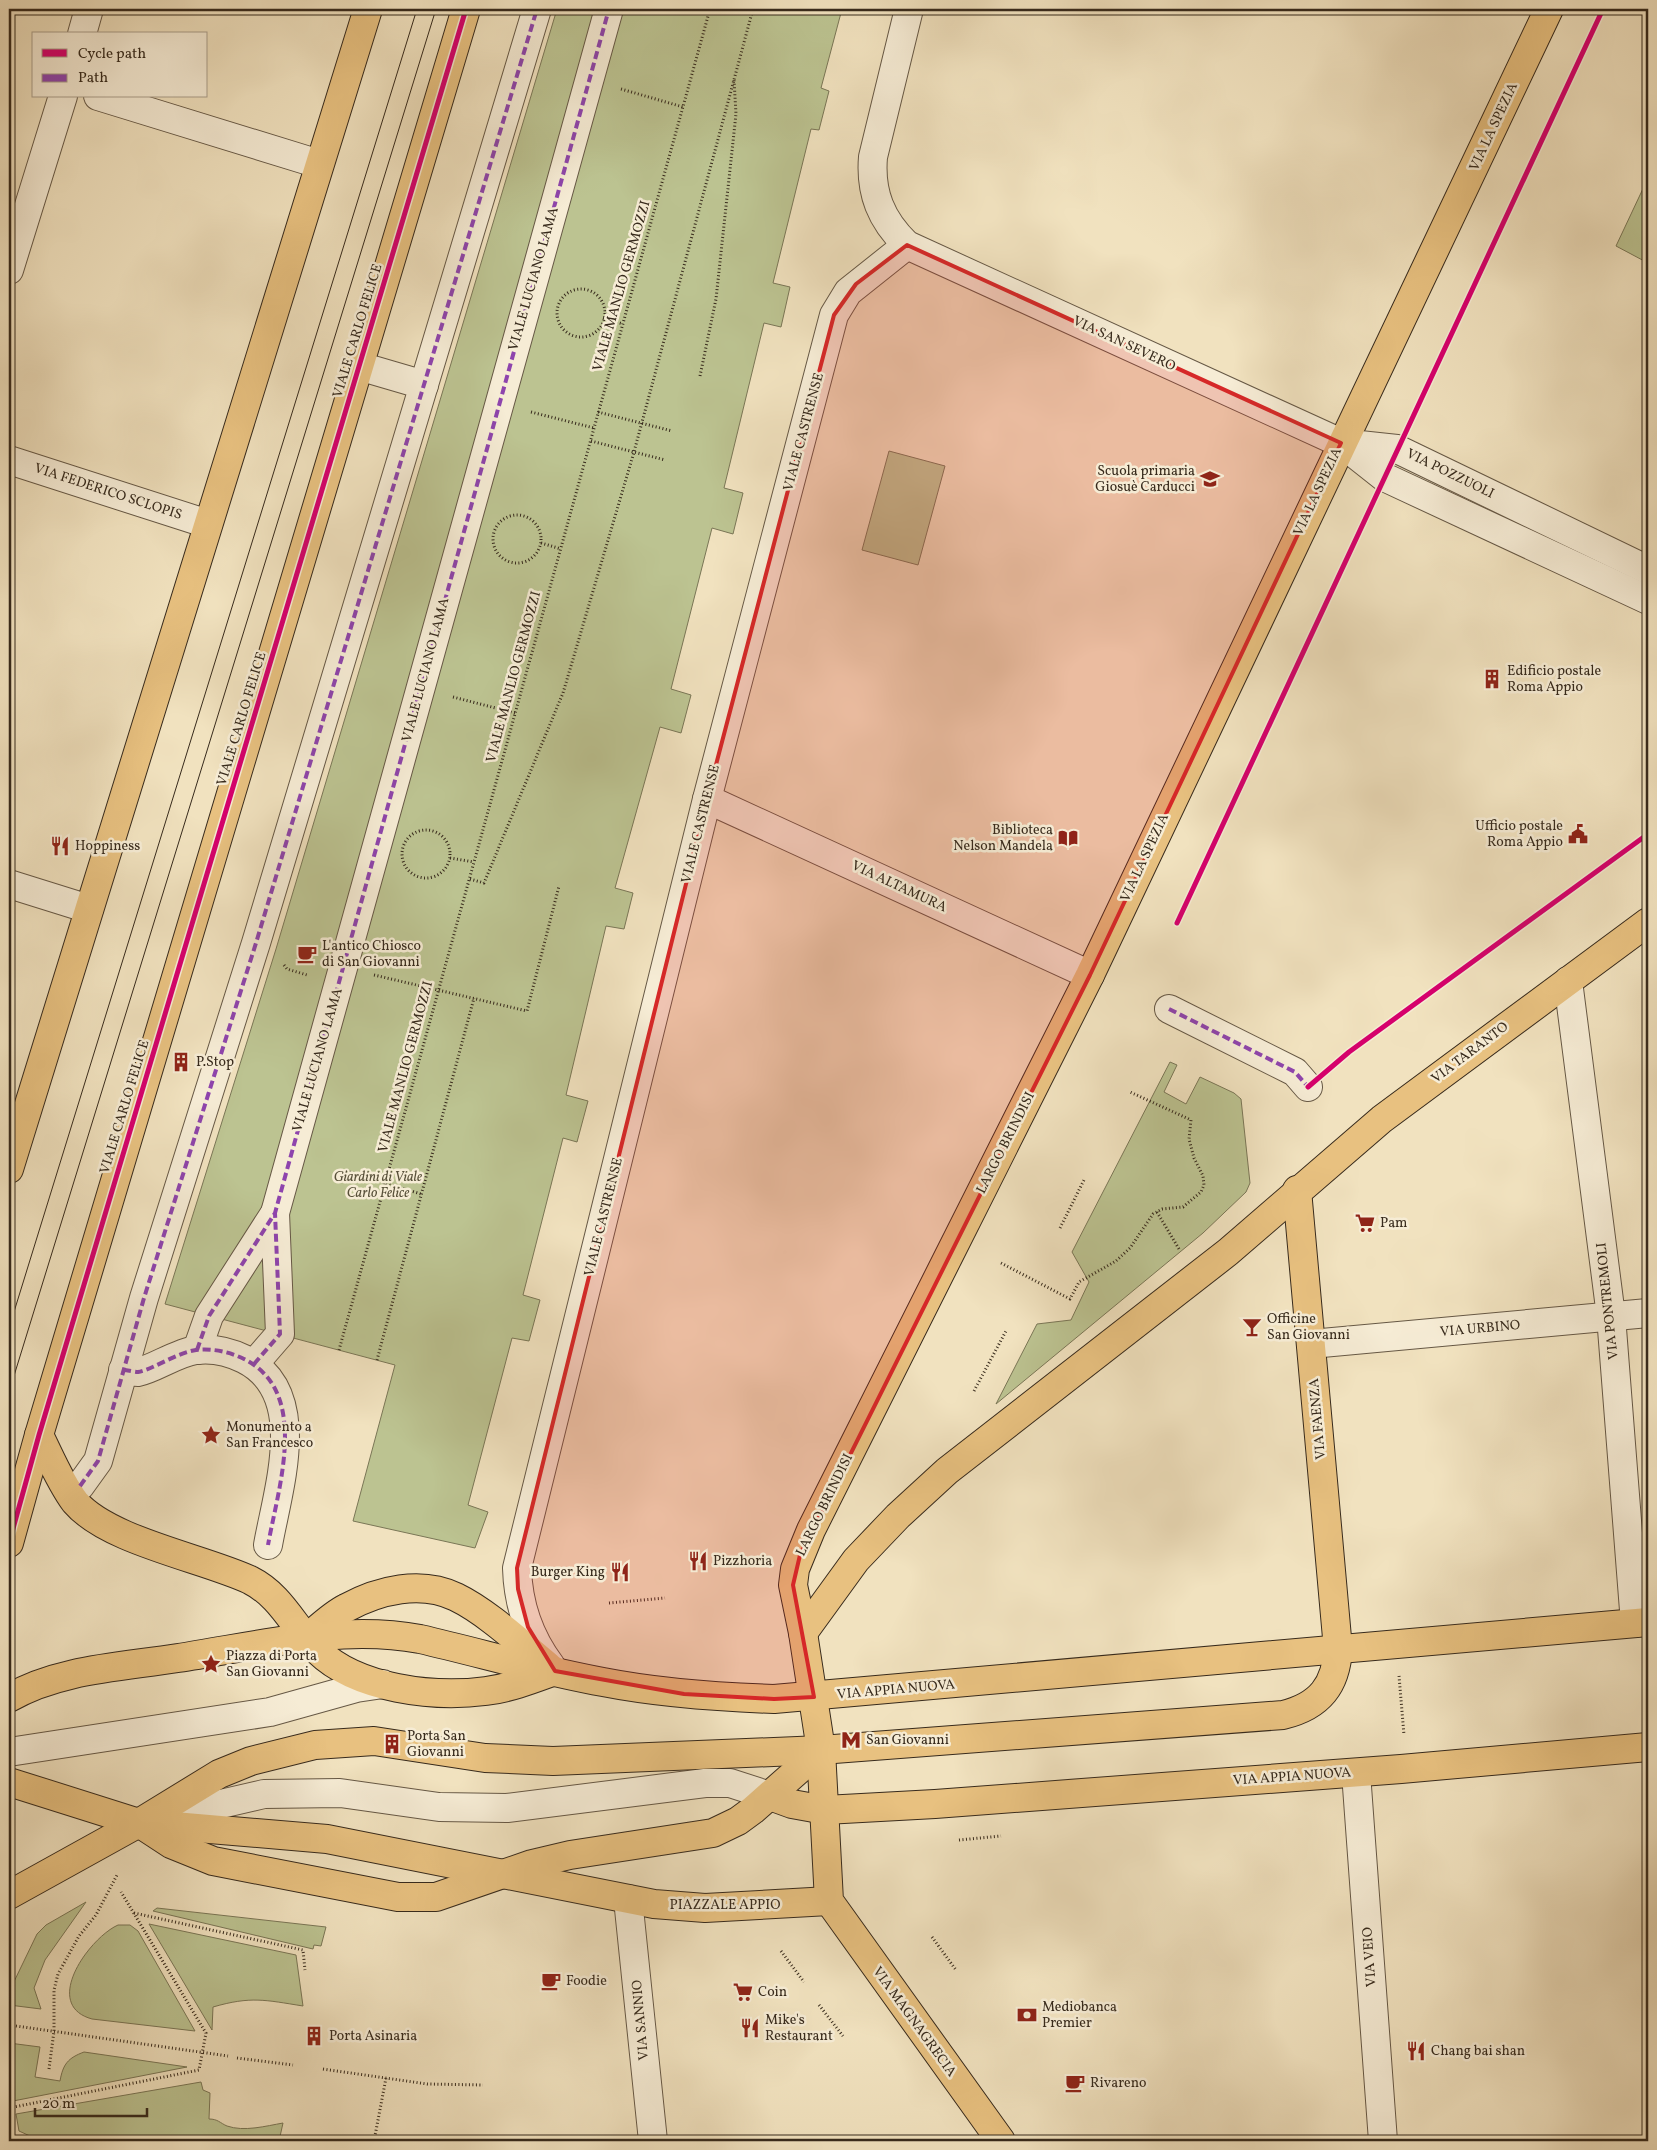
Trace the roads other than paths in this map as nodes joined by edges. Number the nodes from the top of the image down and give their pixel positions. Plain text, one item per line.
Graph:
1 (89, 9) edge
2 (368, 9) edge
3 (466, 9) edge
4 (537, 9) edge
5 (609, 9) edge
6 (909, 9) edge
7 (1549, 9) edge
8 (83, 32) edge
9 (62, 98) edge
10 (104, 98) edge
11 (319, 164) junction
12 (907, 245) junction
13 (9, 270) edge
14 (359, 366) junction
15 (424, 385) junction
16 (1341, 443) junction
17 (9, 460) edge
18 (208, 524) junction
19 (1648, 570) edge
20 (1648, 600) edge
21 (707, 799) junction
22 (9, 884) edge
23 (89, 909) junction
24 (1648, 922) edge
25 (1090, 975) junction
26 (1568, 981) junction
27 (1169, 1009) dead end
28 (1308, 1087) dead end
29 (9, 1169) edge
30 (1297, 1190) junction
31 (275, 1213) junction
32 (1648, 1313) edge
33 (1611, 1316) junction
34 (1311, 1344) junction
35 (197, 1350) junction
36 (254, 1364) junction
37 (123, 1370) junction
38 (39, 1435) junction
39 (80, 1486) dead end
40 (9, 1543) edge
41 (268, 1544) dead end
42 (1642, 1623) edge
43 (803, 1633) junction
44 (307, 1638) junction
45 (1338, 1649) junction
46 (555, 1671) junction
47 (383, 1684) junction
48 (814, 1697) junction
49 (9, 1698) edge
50 (1648, 1747) edge
51 (821, 1750) junction
52 (9, 1752) edge
53 (1356, 1773) junction
54 (9, 1782) edge
55 (770, 1796) junction
56 (825, 1810) junction
57 (139, 1823) junction
58 (501, 1874) junction
59 (9, 1895) edge
60 (628, 1899) junction
61 (829, 1902) junction
62 (653, 2141) edge
63 (1001, 2141) edge
64 (1383, 2141) edge

1 - 8 street
2 - 11 main road
3 - 14 main road, VIALE CARLO FELICE
4 - 15 street
5 - 31 street, VIALE LUCIANO LAMA
6 - 12 street
7 - 16 main road, VIA LA SPEZIA
9 - 13 street
10 - 11 street
11 - 18 main road
12 - 16 street, VIA SAN SEVERO
12 - 21 street, VIALE CASTRENSE
14 - 15 street
14 - 38 main road, VIALE CARLO FELICE
15 - 37 street
16 - 19 street, VIA POZZUOLI
16 - 20 street
16 - 25 main road, VIA LA SPEZIA
17 - 18 street, VIA FEDERICO SCLOPIS
18 - 23 main road
21 - 25 street, VIA ALTAMURA
21 - 46 street, VIALE CASTRENSE
22 - 23 street
23 - 29 main road
24 - 26 main road, VIA TARANTO
25 - 43 main road, LARGO BRINDISI
26 - 30 main road, VIA TARANTO
26 - 33 street, VIA PONTREMOLI
27 - 28 street
30 - 34 main road, VIA FAENZA
30 - 43 main road
31 - 35 street, VIALE LUCIANO LAMA
31 - 36 street
32 - 33 street, VIA URBINO
33 - 34 street, VIA URBINO
33 - 42 street, VIA PONTREMOLI
34 - 45 main road, VIA FAENZA
35 - 36 street
35 - 37 street
36 - 41 street
37 - 39 street
38 - 40 main road
38 - 44 main road
42 - 45 main road, VIA APPIA NUOVA
43 - 48 main road
44 - 46 main road
44 - 46 main road
44 - 47 main road
44 - 49 main road
45 - 48 main road, VIA APPIA NUOVA
45 - 51 main road
46 - 47 main road
46 - 48 main road
47 - 52 street
48 - 51 main road
50 - 53 main road, VIA APPIA NUOVA
51 - 55 main road, PIAZZALE APPIO
51 - 56 main road
51 - 57 main road
53 - 56 main road, VIA APPIA NUOVA
53 - 64 street, VIA VEIO
54 - 57 main road
55 - 56 main road
55 - 57 street
55 - 58 main road, PIAZZALE APPIO
56 - 61 main road
57 - 58 main road, PIAZZALE APPIO
57 - 58 main road
57 - 59 main road
58 - 60 main road, PIAZZALE APPIO
60 - 61 main road, PIAZZALE APPIO
60 - 62 street, VIA SANNIO
61 - 63 main road, VIA MAGNAGRECIA

